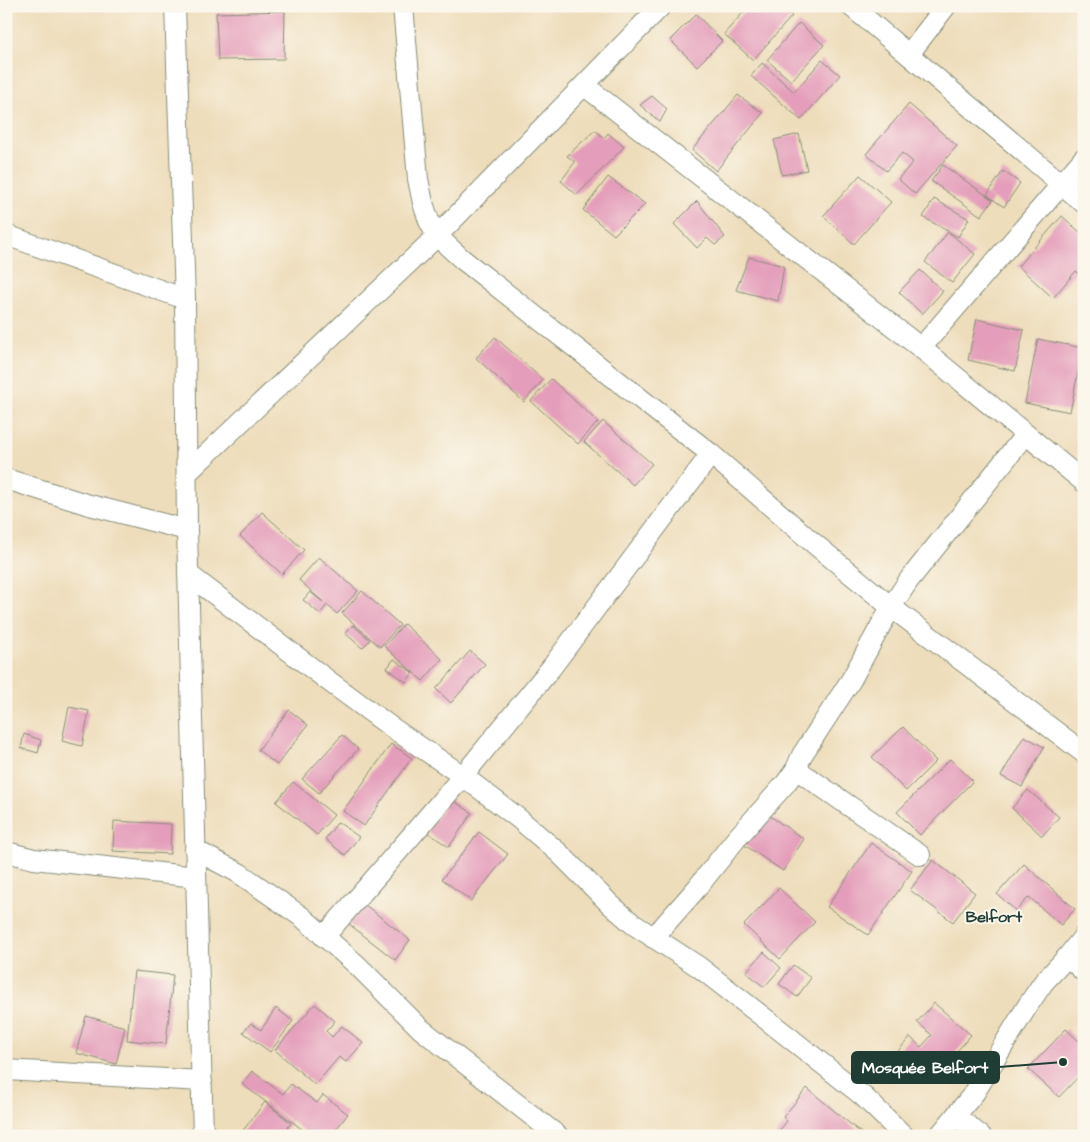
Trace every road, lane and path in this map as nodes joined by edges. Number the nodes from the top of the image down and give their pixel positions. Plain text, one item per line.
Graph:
1 (175, 6) edge
2 (403, 6) edge
3 (661, 6) edge
4 (851, 6) edge
5 (946, 6) edge
6 (909, 54) junction
7 (584, 86) junction
8 (1084, 158) edge
9 (1062, 184) junction
10 (1084, 203) edge
11 (6, 235) edge
12 (437, 236) junction
13 (185, 299) junction
14 (921, 348) junction
15 (1026, 434) junction
16 (711, 454) junction
17 (187, 473) junction
18 (7, 482) edge
19 (1084, 482) edge
20 (187, 530) junction
21 (188, 574) junction
22 (891, 607) junction
23 (1084, 753) edge
24 (796, 769) junction
25 (463, 776) junction
26 (195, 850) junction
27 (6, 852) edge
28 (920, 855) dead end
29 (196, 877) junction
30 (1084, 936) edge
31 (324, 937) junction
32 (653, 938) junction
33 (1068, 956) junction
34 (1084, 972) edge
35 (6, 1070) edge
36 (202, 1081) junction
37 (956, 1116) junction
38 (203, 1136) edge
39 (558, 1136) edge
40 (904, 1136) edge
41 (940, 1136) edge
42 (981, 1136) edge

1 - 13 street
2 - 12 street
3 - 7 street
4 - 6 street
5 - 6 street
6 - 9 street
7 - 12 street
7 - 14 street
8 - 9 street
9 - 10 street
9 - 14 street
11 - 13 street
12 - 16 street
12 - 17 street
13 - 17 street
14 - 15 street
15 - 19 street
15 - 22 street
16 - 22 street
16 - 25 street
17 - 20 street
18 - 20 street
20 - 21 street
21 - 25 street
21 - 26 street
22 - 23 street
22 - 24 street
24 - 28 street
24 - 32 street
25 - 31 street
25 - 32 street
26 - 29 street
26 - 31 street
27 - 29 street
29 - 36 street
30 - 33 street
31 - 39 street
32 - 40 street
33 - 34 street
33 - 37 street
35 - 36 street
36 - 38 street
37 - 41 street
37 - 42 street

